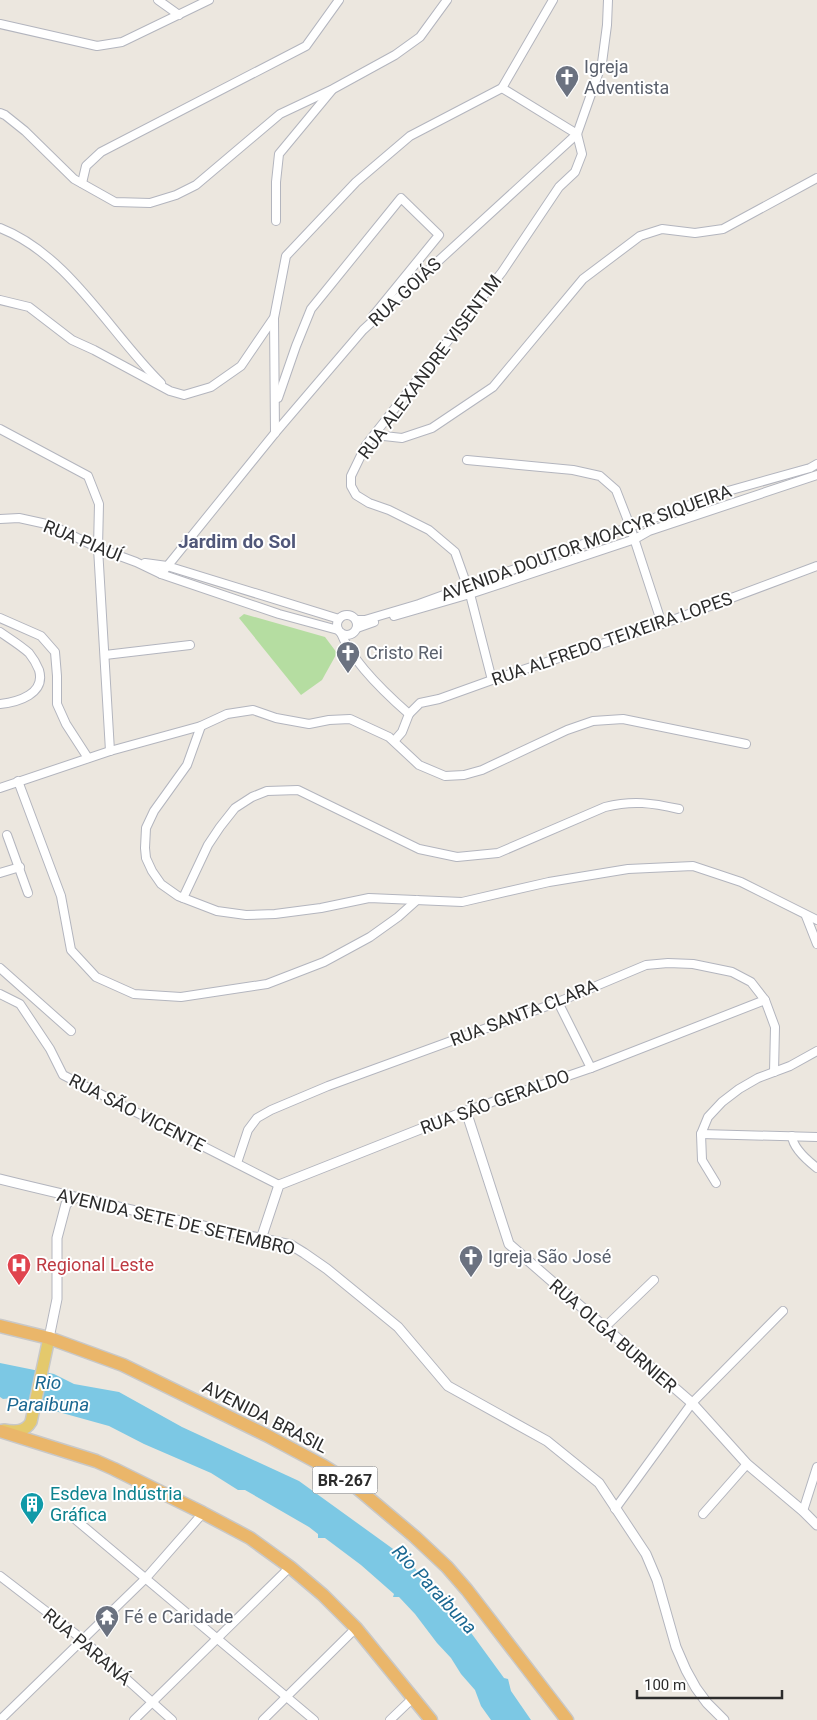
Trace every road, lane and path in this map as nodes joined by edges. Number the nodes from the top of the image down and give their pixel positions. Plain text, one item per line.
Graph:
1 (158, 0) edge
2 (208, 0) edge
3 (339, 0) edge
4 (447, 0) edge
5 (554, 0) edge
6 (608, 0) edge
7 (179, 15) junction
8 (0, 24) edge
9 (502, 88) junction
10 (333, 89) junction
11 (0, 113) edge
12 (577, 134) junction
13 (817, 178) edge
14 (82, 183) junction
15 (276, 221) dead end
16 (0, 228) edge
17 (0, 300) edge
18 (274, 318) junction
19 (364, 330) junction
20 (170, 391) junction
21 (276, 404) junction
22 (0, 428) edge
23 (275, 433) junction
24 (374, 435) junction
25 (467, 460) dead end
26 (814, 466) edge
27 (815, 476) edge
28 (0, 519) edge
29 (630, 526) junction
30 (635, 539) junction
31 (98, 548) junction
32 (136, 562) junction
33 (167, 566) junction
34 (817, 566) edge
35 (161, 574) junction
36 (235, 588) junction
37 (468, 590) junction
38 (232, 598) junction
39 (0, 618) edge
40 (339, 619) junction
41 (356, 624) junction
42 (662, 624) junction
43 (0, 632) edge
44 (340, 632) junction
45 (190, 645) dead end
46 (105, 655) junction
47 (492, 680) junction
48 (0, 704) edge
49 (409, 714) junction
50 (201, 726) junction
51 (395, 740) junction
52 (746, 744) dead end
53 (110, 751) junction
54 (88, 758) junction
55 (18, 781) junction
56 (0, 788) edge
57 (679, 809) dead end
58 (8, 835) dead end
59 (20, 867) junction
60 (0, 873) edge
61 (28, 893) dead end
62 (183, 898) junction
63 (416, 900) junction
64 (806, 916) junction
65 (817, 920) edge
66 (817, 944) edge
67 (0, 968) edge
68 (0, 994) edge
69 (765, 1000) junction
70 (558, 1002) junction
71 (71, 1031) dead end
72 (817, 1050) edge
73 (592, 1068) junction
74 (774, 1072) junction
75 (466, 1111) junction
76 (701, 1134) junction
77 (792, 1136) junction
78 (817, 1137) edge
79 (237, 1164) junction
80 (817, 1168) edge
81 (0, 1179) edge
82 (716, 1183) dead end
83 (279, 1185) junction
84 (64, 1200) junction
85 (261, 1239) junction
86 (654, 1280) dead end
87 (783, 1311) dead end
88 (0, 1326) edge
89 (604, 1328) junction
90 (49, 1338) junction
91 (692, 1403) junction
92 (0, 1431) edge
93 (747, 1464) junction
94 (817, 1466) edge
95 (615, 1510) junction
96 (803, 1511) junction
97 (203, 1513) junction
98 (703, 1514) dead end
99 (76, 1520) dead end
100 (817, 1525) edge
101 (290, 1567) junction
102 (0, 1576) edge
103 (146, 1578) junction
104 (356, 1628) junction
105 (218, 1638) junction
106 (82, 1639) junction
107 (287, 1697) junction
108 (412, 1698) junction
109 (153, 1703) junction
110 (0, 1720) edge
111 (134, 1720) edge
112 (172, 1720) edge
113 (263, 1720) edge
114 (314, 1720) edge
115 (390, 1720) edge
116 (431, 1720) edge
117 (568, 1720) edge
118 (724, 1720) edge

1 - 7 street
2 - 7 street
3 - 14 street
4 - 10 street
5 - 9 street
6 - 12 street, RUA GOIÁS
7 - 8 street
9 - 12 street
9 - 18 street
10 - 14 street
10 - 15 street
11 - 14 street
12 - 19 street, RUA GOIÁS
12 - 24 street, RUA ALEXANDRE VISENTIM
13 - 24 street
16 - 20 street
17 - 20 street
18 - 20 street
18 - 21 street
19 - 21 street
19 - 23 street, RUA GOIÁS
21 - 23 street
22 - 31 street
23 - 33 street, RUA GOIÁS
24 - 37 street, RUA ALEXANDRE VISENTIM
25 - 29 street
26 - 27 street
26 - 29 street, AVENIDA DOUTOR MOACYR SIQUEIRA
27 - 30 street, AVENIDA DOUTOR MOACYR SIQUEIRA
28 - 31 street, RUA PIAUÍ
29 - 30 street
29 - 37 street, AVENIDA DOUTOR MOACYR SIQUEIRA
30 - 37 street, AVENIDA DOUTOR MOACYR SIQUEIRA
30 - 42 street
31 - 32 street, RUA PIAUÍ
31 - 46 street
32 - 33 street, RUA PIAUÍ
32 - 35 street, RUA PIAUÍ
33 - 35 street, RUA GOIÁS
33 - 36 street
34 - 42 street, RUA ALFREDO TEIXEIRA LOPES
35 - 38 street
36 - 38 street
36 - 40 street
37 - 41 street, AVENIDA DOUTOR MOACYR SIQUEIRA
37 - 47 street, RUA ALEXANDRE VISENTIM
38 - 44 street
39 - 54 street
40 - 41 street
40 - 44 street
41 - 44 street
42 - 47 street, RUA ALFREDO TEIXEIRA LOPES
43 - 48 street
44 - 49 street
45 - 46 street
46 - 53 street
47 - 49 street, RUA ALFREDO TEIXEIRA LOPES
49 - 51 street
50 - 51 street
50 - 53 street
50 - 62 street
51 - 52 street
53 - 54 street
54 - 55 street
55 - 56 street
55 - 63 street
57 - 62 street
58 - 59 street
59 - 60 street
59 - 61 street
62 - 63 street
63 - 64 street
64 - 65 street
64 - 66 street
67 - 71 street
68 - 79 street, RUA SÃO VICENTE
69 - 70 street, RUA SANTA CLARA
69 - 73 street, RUA SÃO GERALDO
69 - 74 street, RUA SANTA CLARA
70 - 73 street
70 - 79 street, RUA SANTA CLARA
72 - 74 street
73 - 75 street, RUA SÃO GERALDO
74 - 76 street
75 - 83 street, RUA SÃO GERALDO
75 - 89 street, RUA OLGA BURNIER
76 - 77 street
76 - 82 street
77 - 78 street
77 - 80 street
79 - 83 street, RUA SÃO VICENTE
81 - 84 street, AVENIDA SETE DE SETEMBRO
83 - 85 street
84 - 85 street, AVENIDA SETE DE SETEMBRO
84 - 90 street
85 - 95 street, AVENIDA SETE DE SETEMBRO
86 - 89 street
87 - 91 street
88 - 90 highway, AVENIDA BRASIL / BR-267
89 - 91 street, RUA OLGA BURNIER
90 - 92 main road
90 - 117 highway, AVENIDA BRASIL / BR-267
91 - 93 street, RUA OLGA BURNIER
91 - 95 street
92 - 97 highway
93 - 96 street, RUA OLGA BURNIER
93 - 98 street
94 - 96 street
95 - 118 street, AVENIDA SETE DE SETEMBRO
96 - 100 street, RUA OLGA BURNIER
97 - 101 highway
97 - 103 street
99 - 103 street
101 - 104 highway
101 - 105 street
102 - 106 street, RUA PARANÁ
103 - 105 street
103 - 106 street
104 - 107 street
104 - 108 highway
105 - 107 street
105 - 109 street
106 - 109 street, RUA PARANÁ
106 - 110 street
107 - 113 street
107 - 114 street
108 - 115 street
108 - 116 highway
109 - 111 street
109 - 112 street, RUA PARANÁ

